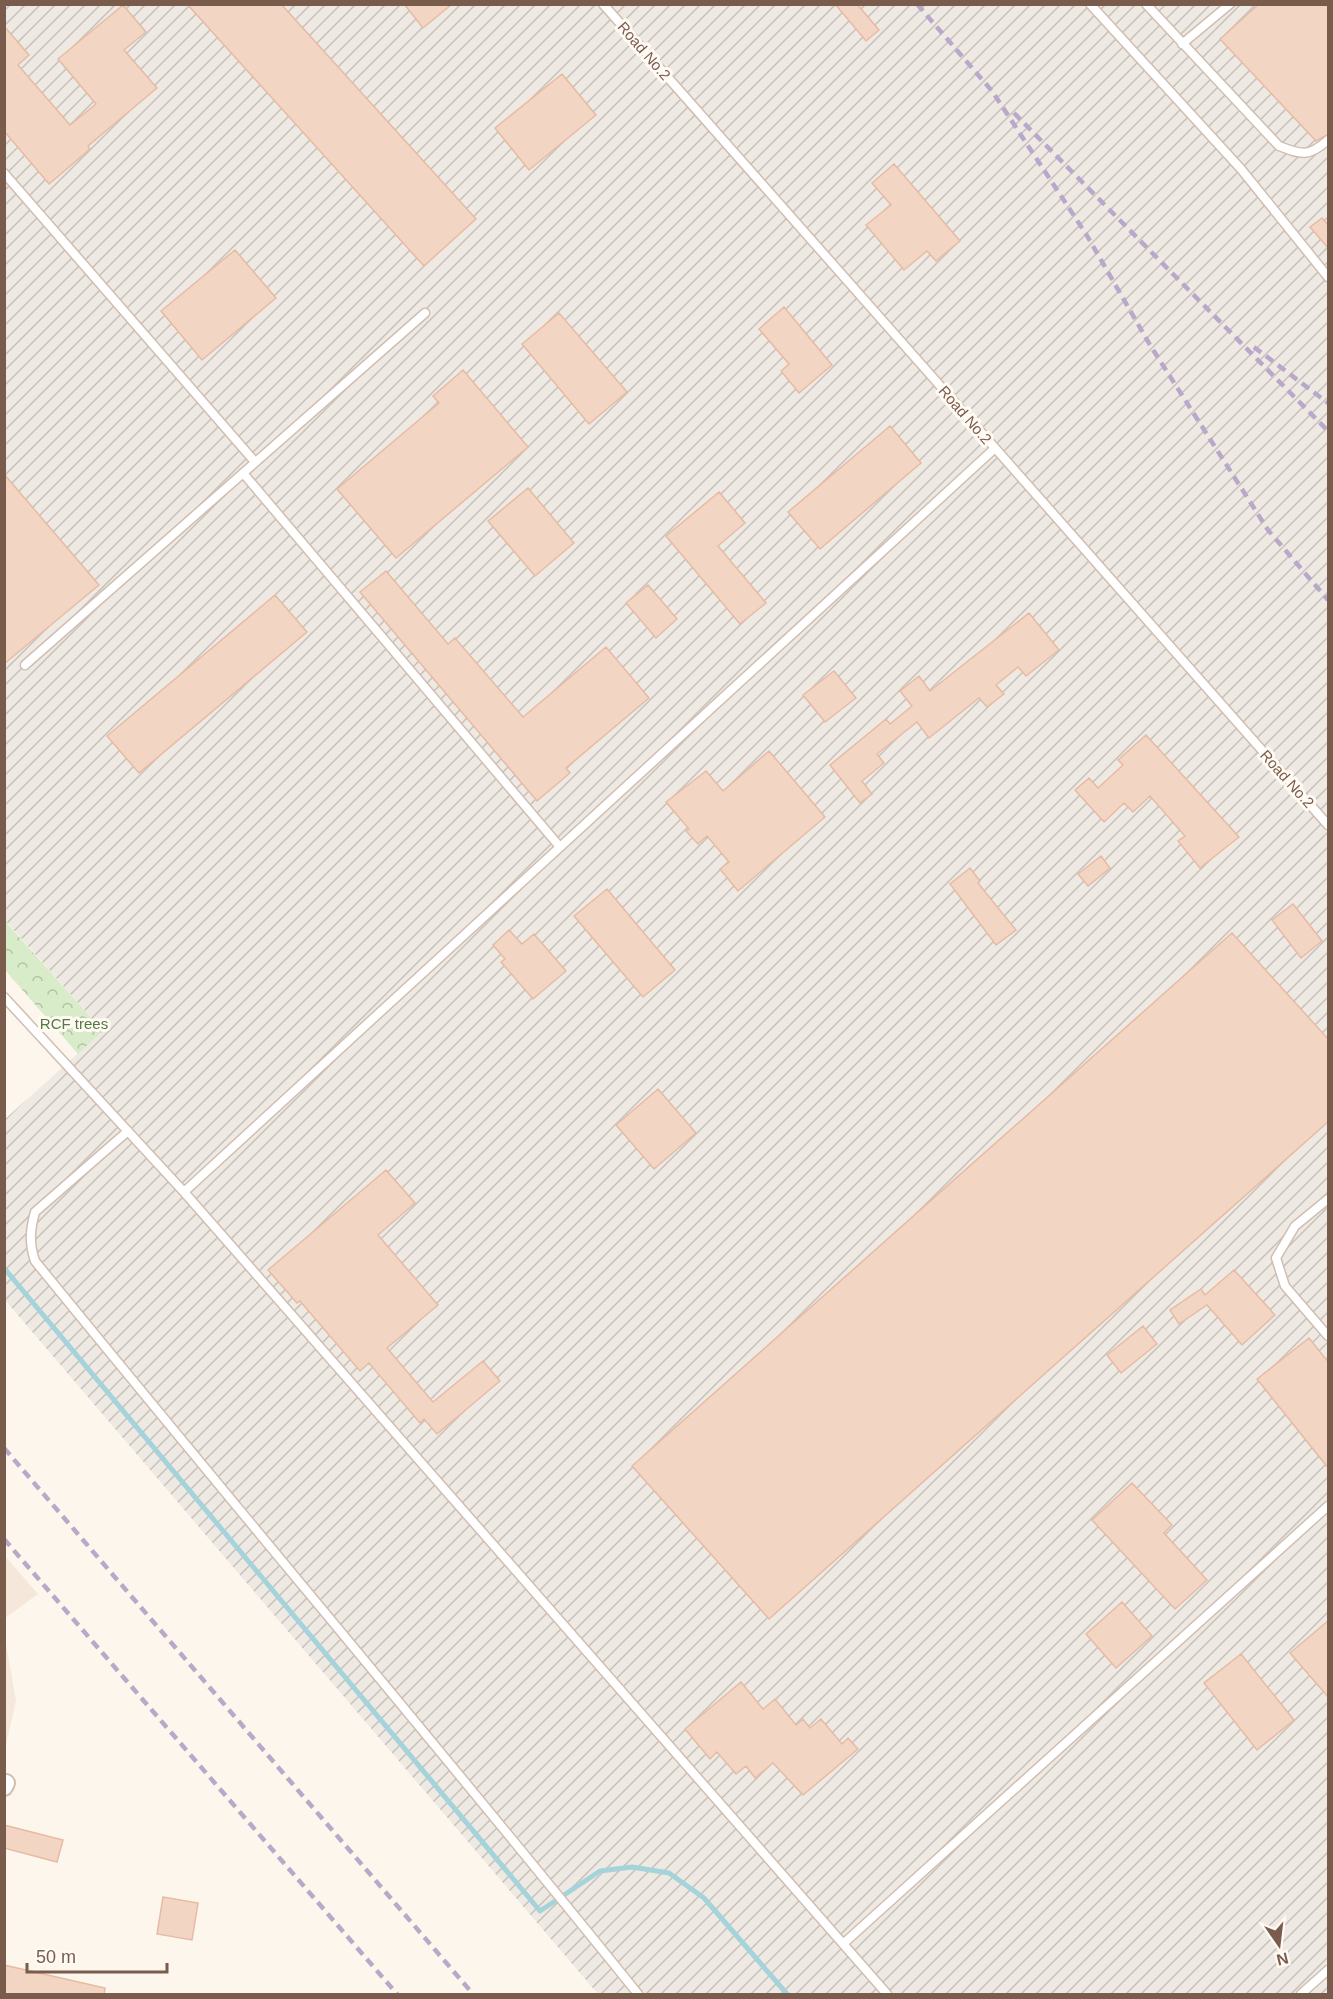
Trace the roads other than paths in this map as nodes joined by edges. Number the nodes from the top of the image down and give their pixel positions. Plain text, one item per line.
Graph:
1 (603, 4) edge
2 (1090, 4) edge
3 (1146, 4) edge
4 (1230, 4) edge
5 (1182, 44) junction
6 (1329, 140) edge
7 (4, 173) edge
8 (13, 182) junction
9 (4, 189) edge
10 (1329, 277) edge
11 (425, 314) dead end
12 (994, 448) junction
13 (255, 462) junction
14 (243, 473) junction
15 (25, 665) dead end
16 (1329, 825) edge
17 (560, 847) junction
18 (4, 997) edge
19 (128, 1131) junction
20 (184, 1192) junction
21 (1329, 1199) edge
22 (1329, 1336) edge
23 (1329, 1506) edge
24 (843, 1944) junction
25 (1329, 1970) edge
26 (638, 1995) edge
27 (887, 1995) edge
28 (1301, 1995) edge

1 - 12 lane, Road No.2
2 - 10 lane
3 - 5 lane
4 - 5 lane
5 - 6 lane
7 - 8 lane
8 - 9 lane
8 - 13 lane
11 - 13 lane
12 - 16 lane, Road No.2
12 - 17 lane
13 - 14 lane
14 - 15 lane
14 - 17 lane
17 - 20 lane
18 - 19 lane
19 - 20 lane
19 - 26 lane
20 - 24 lane
21 - 22 lane
23 - 24 lane
24 - 27 lane
25 - 28 lane

